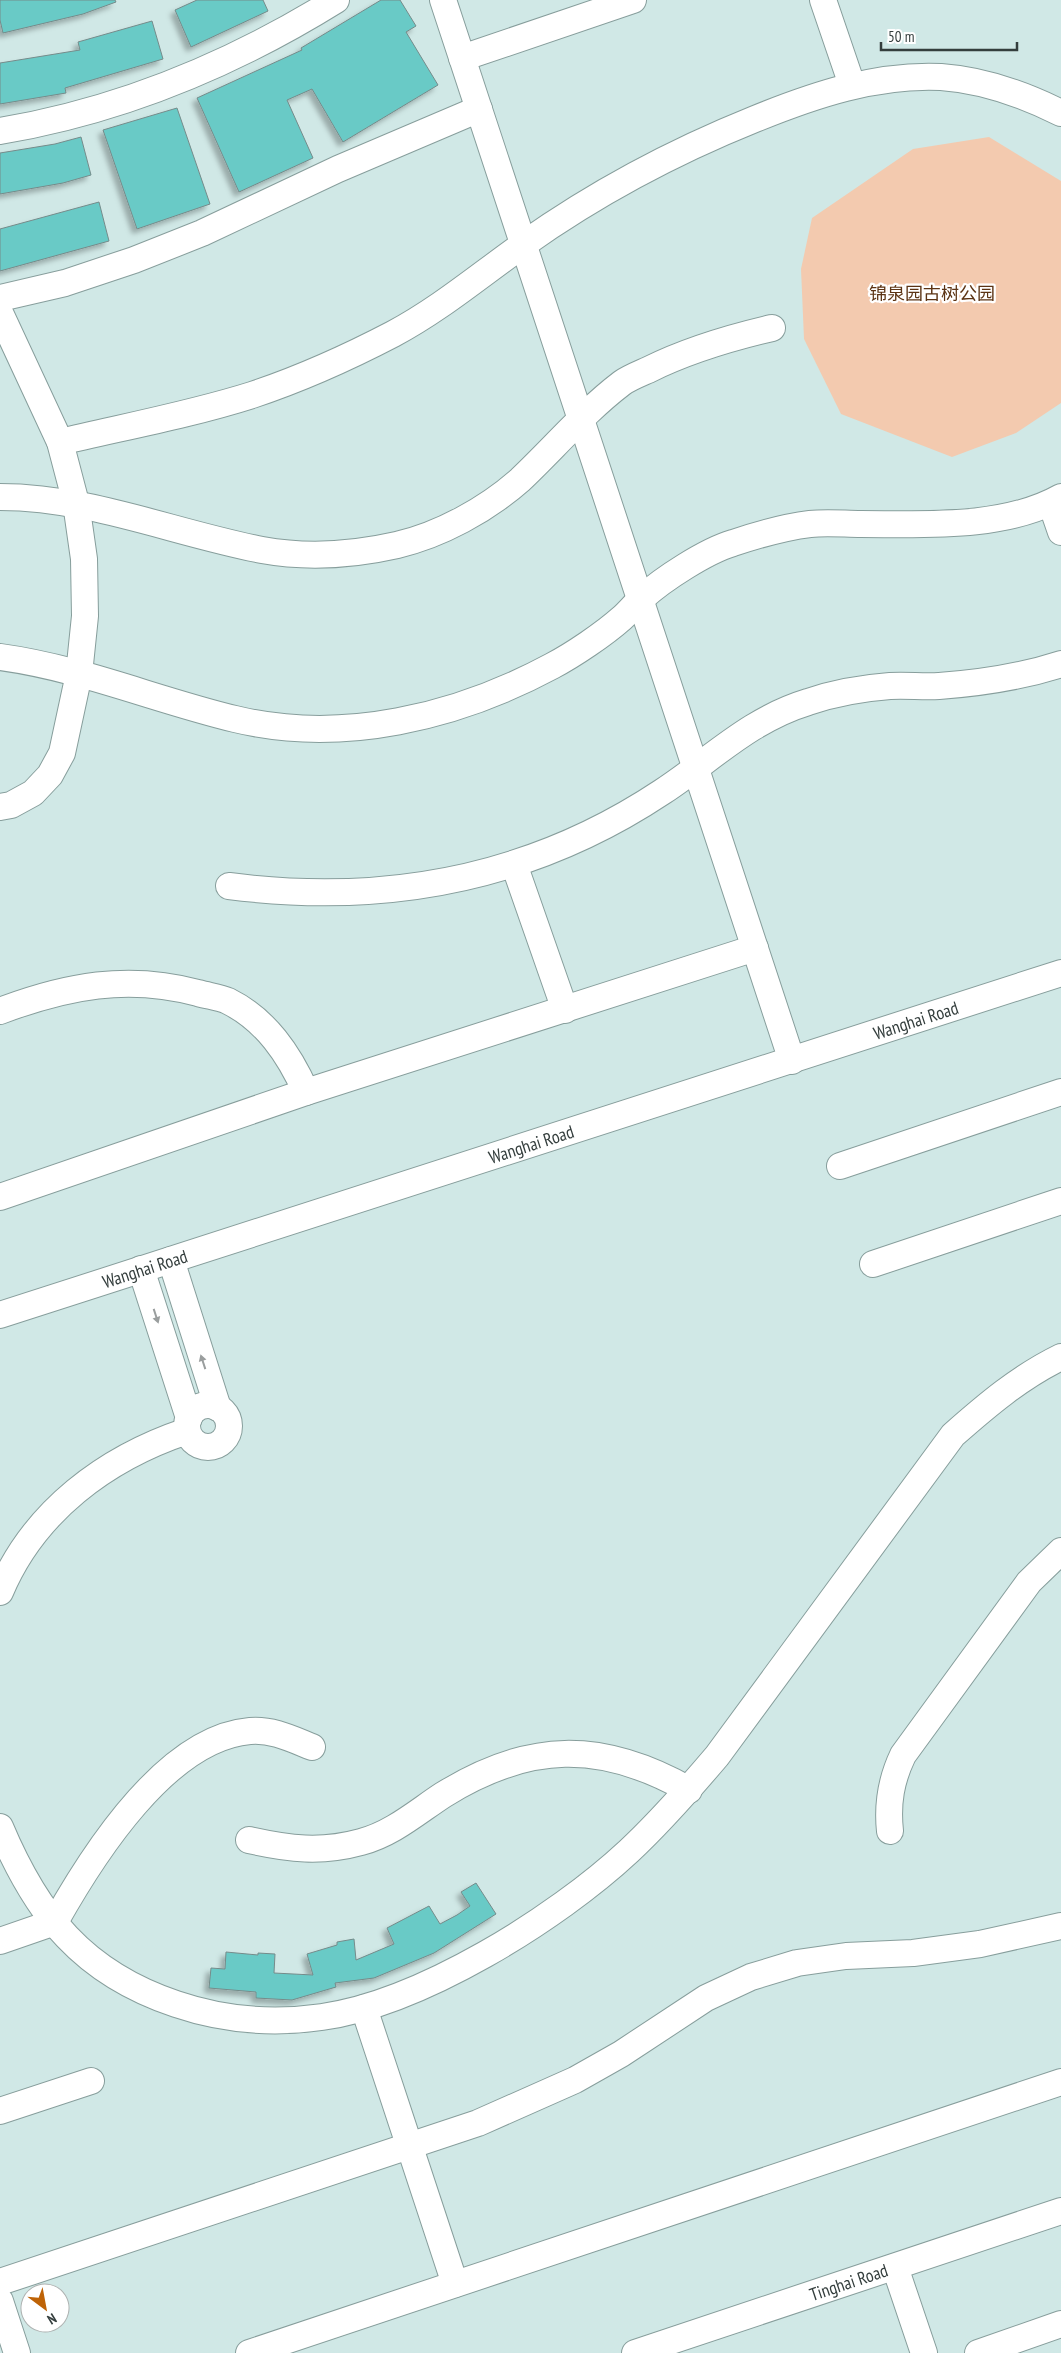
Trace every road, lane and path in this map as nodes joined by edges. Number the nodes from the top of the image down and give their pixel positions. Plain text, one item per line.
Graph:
1 (336, 0) edge
2 (443, 0) edge
3 (634, 0) edge
4 (823, 0) edge
5 (462, 58) junction
6 (852, 86) junction
7 (479, 110) junction
8 (1061, 113) edge
9 (0, 131) edge
10 (523, 245) junction
11 (0, 298) edge
12 (0, 313) edge
13 (772, 328) dead end
14 (580, 419) junction
15 (60, 442) junction
16 (0, 497) edge
17 (1056, 500) edge
18 (76, 503) junction
19 (1061, 532) edge
20 (640, 599) junction
21 (0, 657) edge
22 (1061, 664) edge
23 (79, 674) junction
24 (696, 768) junction
25 (0, 807) edge
26 (514, 864) junction
27 (229, 886) dead end
28 (755, 948) junction
29 (1061, 973) edge
30 (565, 1010) junction
31 (0, 1011) edge
32 (792, 1061) junction
33 (306, 1092) junction
34 (1061, 1093) edge
35 (840, 1166) dead end
36 (0, 1197) edge
37 (1061, 1201) edge
38 (171, 1260) junction
39 (873, 1264) dead end
40 (142, 1269) junction
41 (0, 1314) edge
42 (1061, 1357) edge
43 (218, 1408) junction
44 (188, 1424) junction
45 (1061, 1551) edge
46 (0, 1592) edge
47 (312, 1747) dead end
48 (688, 1790) junction
49 (0, 1827) edge
50 (890, 1831) dead end
51 (249, 1840) dead end
52 (54, 1922) junction
53 (1061, 1926) edge
54 (0, 1941) edge
55 (364, 2008) junction
56 (91, 2081) dead end
57 (1061, 2082) edge
58 (0, 2111) edge
59 (409, 2146) junction
60 (1061, 2211) edge
61 (895, 2267) junction
62 (0, 2282) edge
63 (455, 2284) junction
64 (0, 2301) edge
65 (1061, 2324) edge
66 (17, 2353) edge
67 (248, 2353) edge
68 (635, 2353) edge
69 (924, 2353) edge
70 (978, 2353) edge

1 - 9 street
2 - 5 street
3 - 5 street
4 - 6 street
5 - 7 street
6 - 8 street
6 - 10 street
7 - 10 street
7 - 11 street
10 - 14 street
10 - 15 street
12 - 15 street
13 - 14 street
14 - 18 street
14 - 20 street
15 - 18 street
16 - 18 street
17 - 19 street
17 - 20 street
18 - 23 street
20 - 23 street
20 - 24 street
21 - 23 street
22 - 24 street
23 - 25 street
24 - 26 street
24 - 28 street
26 - 27 street
26 - 30 street
28 - 30 street
28 - 32 street
29 - 32 street, Wanghai Road
30 - 33 street
31 - 33 street
32 - 38 street, Wanghai Road
33 - 36 street
34 - 35 street
37 - 39 street
38 - 40 street, Wanghai Road
43 -> 38 street
40 - 41 street, Wanghai Road
40 -> 44 street
42 - 48 street
43 - 44 street
43 - 44 street
44 - 46 street
45 - 50 street
47 - 52 street
48 - 51 street
48 - 55 street
49 - 52 street
52 - 54 street
52 - 55 street
53 - 59 street
55 - 59 street
56 - 58 street
57 - 63 street
59 - 62 street
59 - 63 street
60 - 61 street, Tinghai Road
61 - 68 street, Tinghai Road
61 - 69 street
63 - 67 street
64 - 66 street
65 - 70 street

